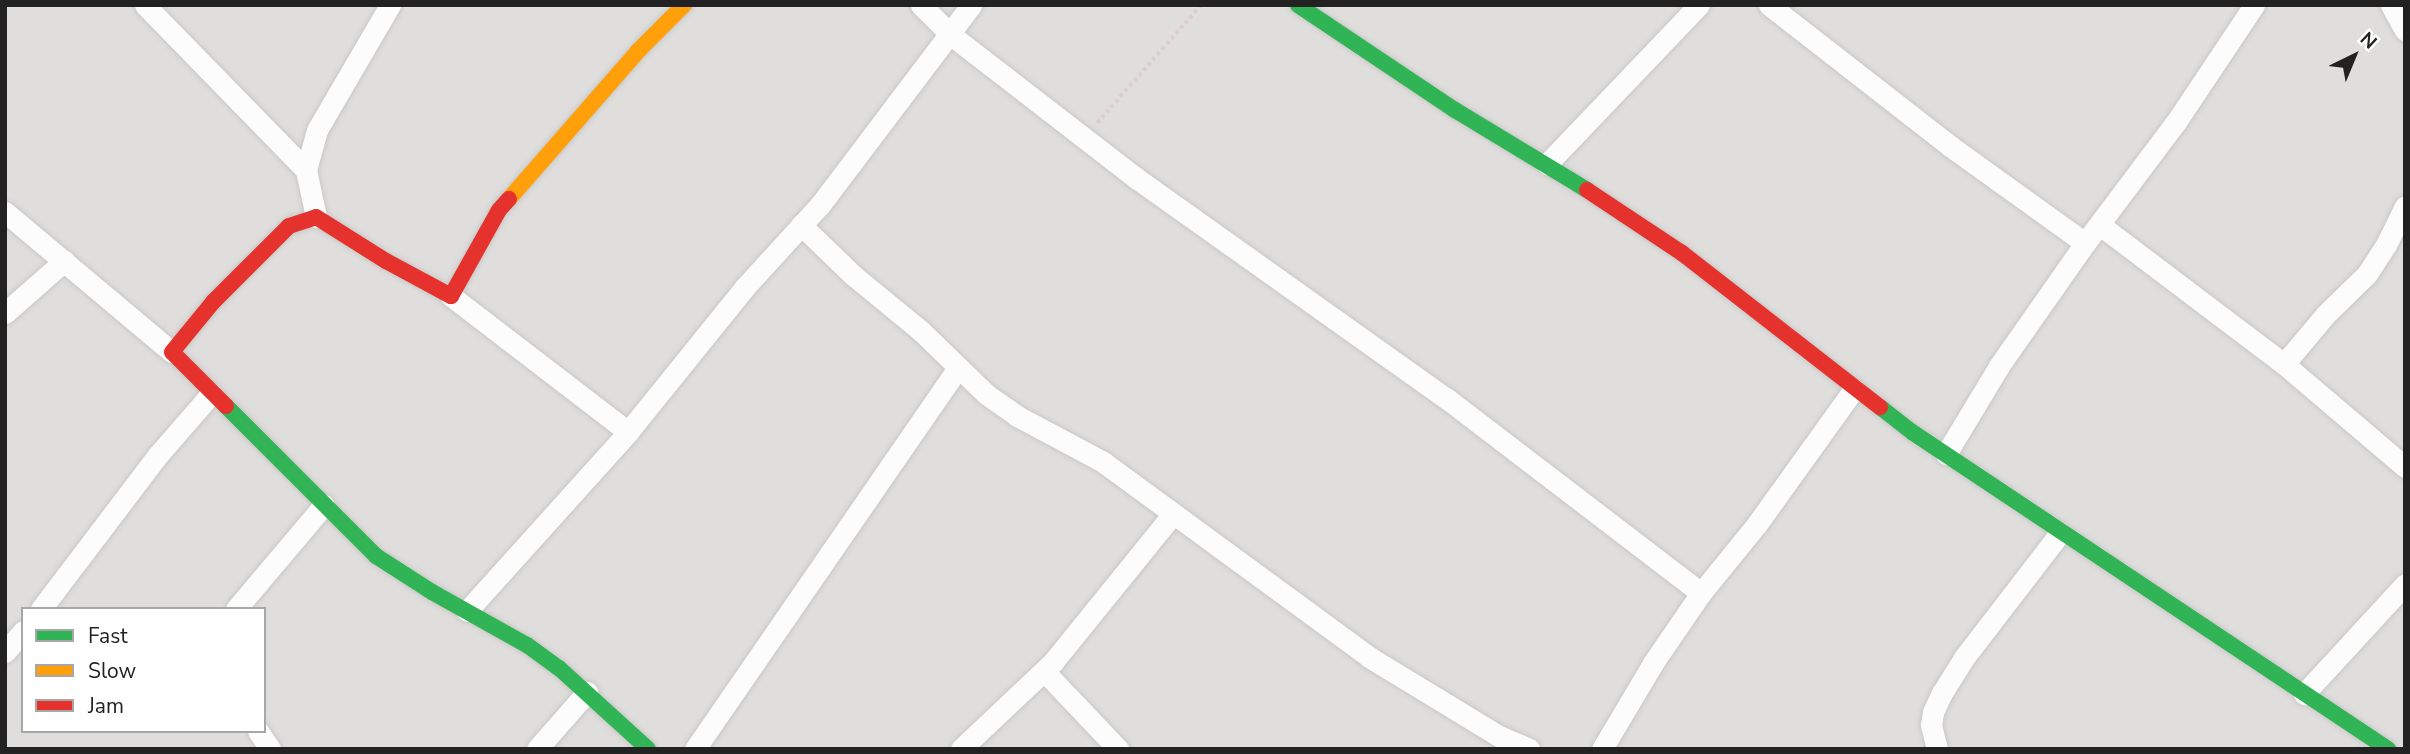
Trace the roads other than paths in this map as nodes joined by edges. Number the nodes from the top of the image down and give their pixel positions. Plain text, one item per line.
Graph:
1 (145, 5) edge
2 (390, 5) edge
3 (684, 5) edge
4 (921, 5) edge
5 (971, 5) edge
6 (1298, 5) edge
7 (1699, 5) edge
8 (1769, 5) edge
9 (2254, 5) edge
10 (2391, 5) edge
11 (2405, 30) edge
12 (951, 35) junction
13 (1547, 164) junction
14 (306, 170) junction
15 (2405, 206) edge
16 (5, 212) edge
17 (316, 217) junction
18 (802, 225) junction
19 (2100, 225) junction
20 (2085, 243) junction
21 (64, 261) junction
22 (451, 296) junction
23 (5, 313) edge
24 (172, 352) junction
25 (2284, 364) junction
26 (958, 368) junction
27 (1854, 389) junction
28 (211, 394) junction
29 (628, 432) junction
30 (1946, 454) junction
31 (2405, 467) edge
32 (324, 505) junction
33 (1173, 514) junction
34 (2060, 533) junction
35 (2405, 584) edge
36 (1701, 593) junction
37 (43, 607) edge
38 (238, 607) edge
39 (467, 611) junction
40 (1044, 671) junction
41 (587, 692) junction
42 (2304, 694) junction
43 (259, 733) edge
44 (270, 749) edge
45 (537, 749) edge
46 (648, 749) edge
47 (695, 749) edge
48 (961, 749) edge
49 (1118, 749) edge
50 (1529, 749) edge
51 (1602, 749) edge
52 (1937, 749) edge
53 (2388, 749) edge

1 - 14 street
2 - 14 street
3 - 22 street
4 - 12 street
5 - 12 street
6 - 13 street
7 - 13 street
8 - 20 street
9 - 19 street
10 - 11 street
12 - 18 street
12 - 36 street
13 - 27 street
14 - 17 street
15 - 25 street
16 - 21 street
17 - 22 street
17 - 24 street
18 - 26 street
18 - 29 street
19 - 20 street
19 - 25 street
20 - 30 street
21 - 23 street
21 - 24 street
22 - 29 street
24 - 28 street
25 - 31 street
26 - 33 street
26 - 47 street
27 - 30 street
27 - 36 street
28 - 32 street
28 - 37 street
29 - 39 street
30 - 34 street
32 - 38 street
32 - 39 street
33 - 40 street
33 - 50 street
34 - 42 street
34 - 52 street
35 - 42 street
36 - 51 street
39 - 41 street
40 - 48 street
40 - 49 street
41 - 45 street
41 - 46 street
42 - 53 street
43 - 44 street

